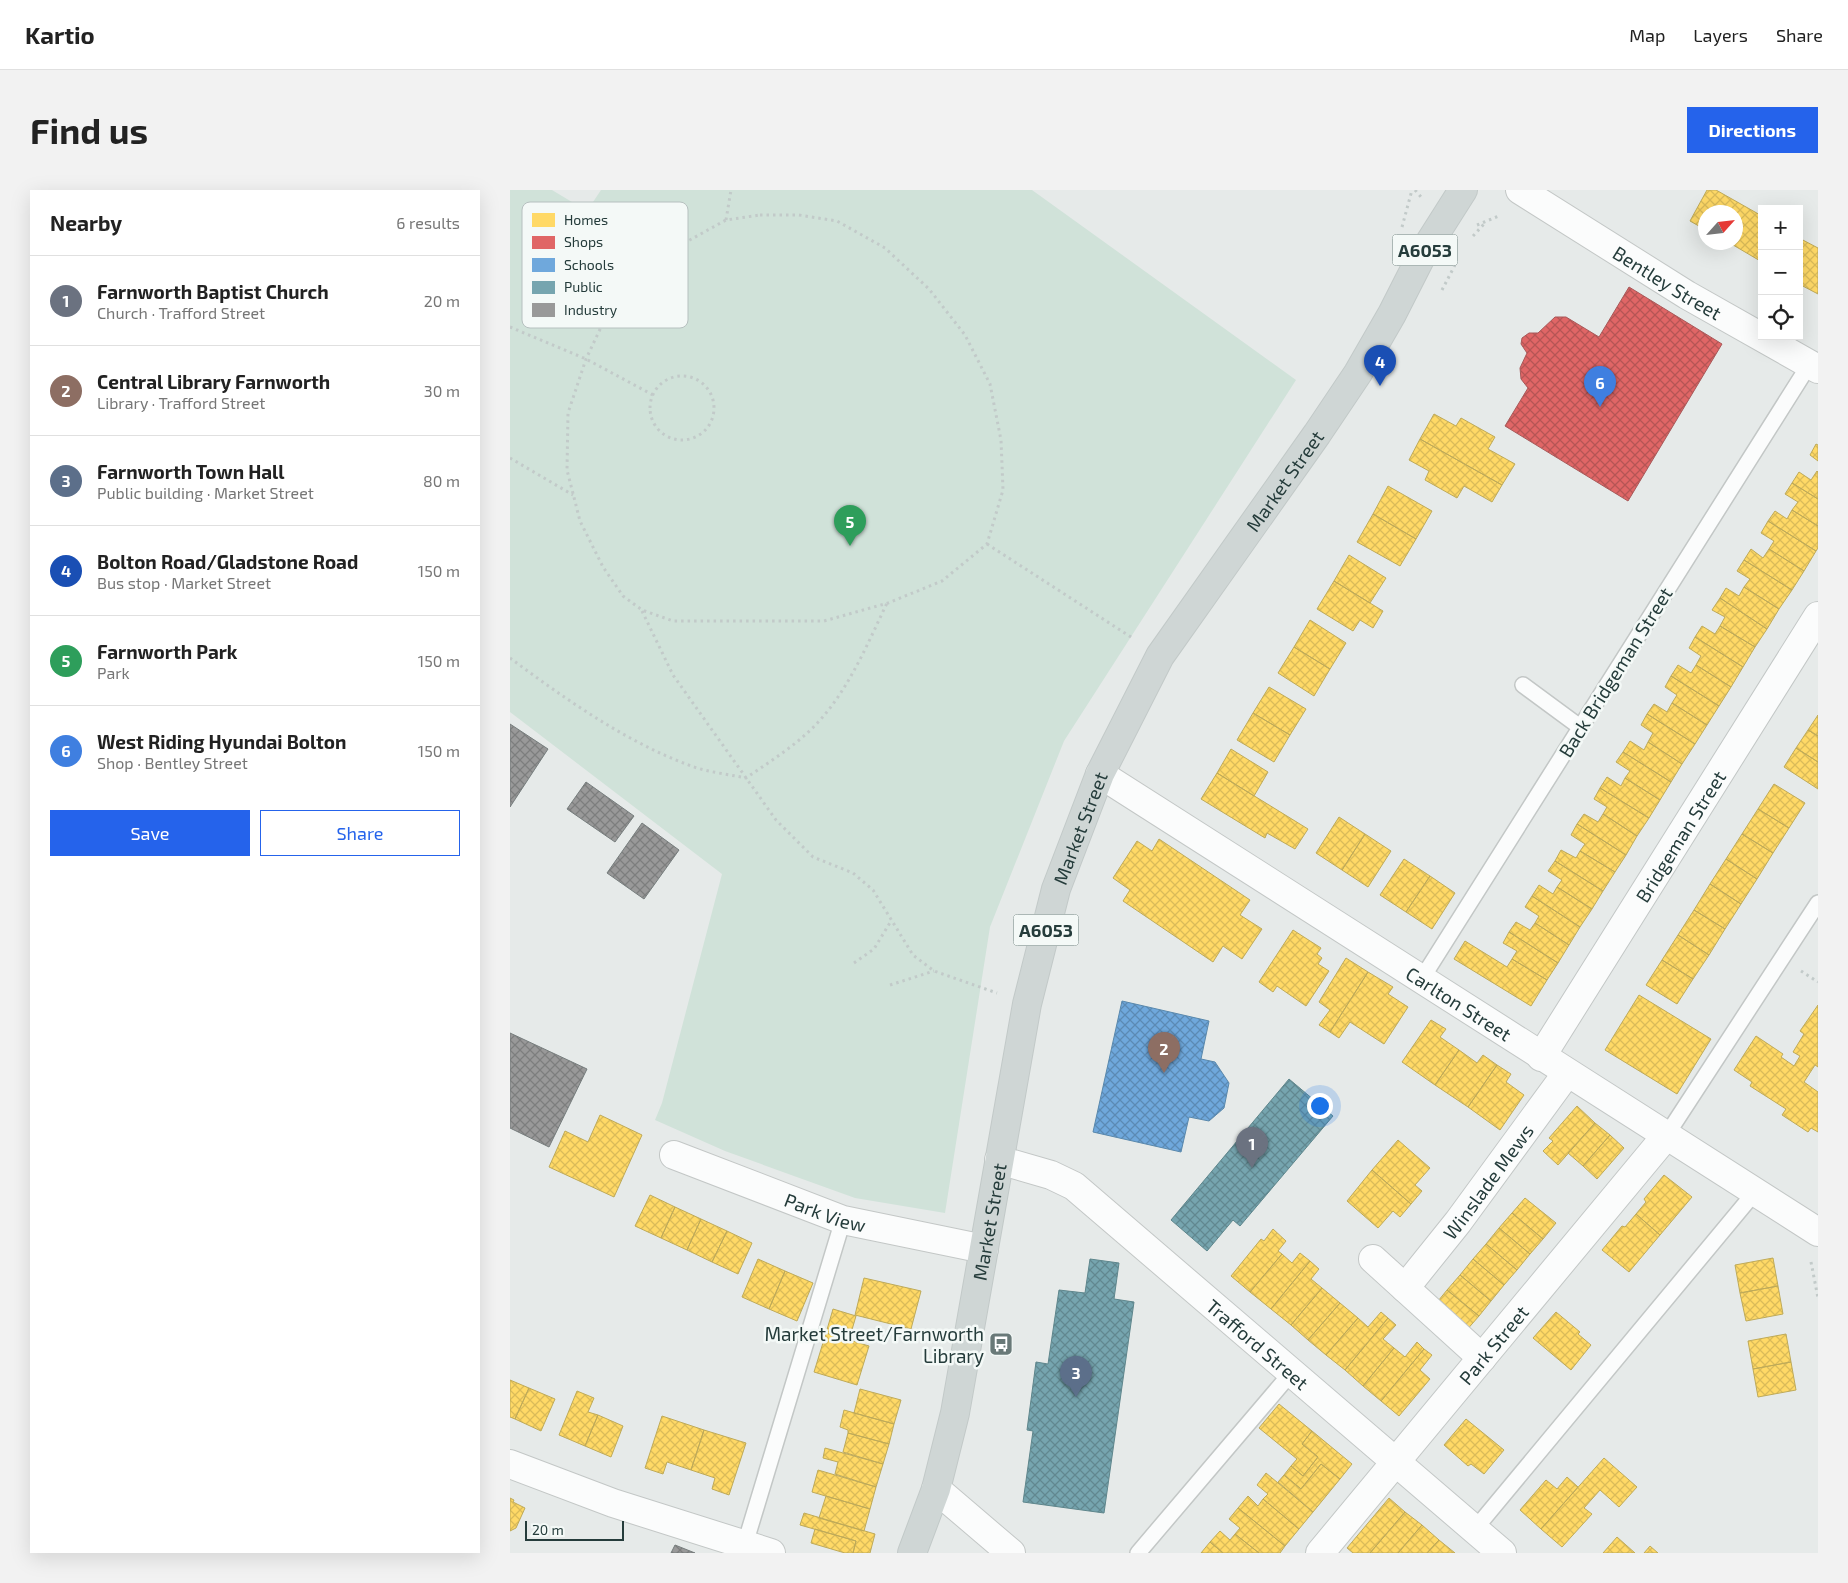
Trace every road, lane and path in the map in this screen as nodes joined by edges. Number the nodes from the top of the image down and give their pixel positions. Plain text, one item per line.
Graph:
1 (731, 190) edge
2 (1463, 190) edge
3 (1520, 190) edge
4 (726, 220) junction
5 (688, 241) edge
6 (510, 327) edge
7 (600, 328) edge
8 (586, 359) junction
9 (1813, 367) edge
10 (652, 395) junction
11 (510, 458) edge
12 (574, 496) junction
13 (987, 544) junction
14 (888, 603) junction
15 (642, 610) junction
16 (1818, 616) edge
17 (1160, 656) junction
18 (510, 658) edge
19 (1523, 685) dead end
20 (1580, 727) junction
21 (1100, 774) junction
22 (746, 778) junction
23 (1818, 903) edge
24 (891, 921) junction
25 (854, 963) dead end
26 (934, 970) junction
27 (1421, 980) junction
28 (890, 985) dead end
29 (1027, 1004) junction
30 (1541, 1057) junction
31 (1567, 1073) junction
32 (1666, 1136) junction
33 (674, 1155) dead end
34 (999, 1160) junction
35 (1754, 1192) junction
36 (843, 1220) junction
37 (1818, 1232) edge
38 (984, 1249) junction
39 (1373, 1259) dead end
40 (1406, 1288) junction
41 (1482, 1358) junction
42 (1292, 1372) junction
43 (1397, 1461) junction
44 (510, 1464) edge
45 (936, 1489) junction
46 (1474, 1529) junction
47 (745, 1544) junction
48 (771, 1553) edge
49 (912, 1553) edge
50 (1011, 1553) edge
51 (1138, 1553) edge
52 (1320, 1553) edge
53 (1502, 1553) edge

1 - 4 path
2 - 17 main road, Market Street / A6053
3 - 9 street, Bentley Street
4 - 5 path
4 - 13 path
6 - 8 path
7 - 8 path
8 - 10 path
8 - 12 path
9 - 20 lane, Back Bridgeman Street
10 - 10 path
11 - 12 path
12 - 15 path
13 - 14 path
13 - 17 path
14 - 15 path
14 - 22 path
15 - 22 path
16 - 30 street, Bridgeman Street
17 - 21 main road, Market Street / A6053
18 - 22 path
19 - 20 lane
20 - 27 lane, Back Bridgeman Street
21 - 27 street, Carlton Street
21 - 29 main road, Market Street / A6053
22 - 24 path
23 - 32 lane
24 - 25 path
24 - 26 path
26 - 28 path
26 - 29 path
27 - 30 street, Carlton Street
29 - 34 main road, Market Street / A6053
30 - 31 street, Carlton Street
31 - 32 street, Carlton Street
31 - 40 street, Winslade Mews
32 - 35 street, Carlton Street
32 - 41 street, Park Street
33 - 36 street, Park View
34 - 38 main road, Market Street / A6053
34 - 42 street, Trafford Street
35 - 37 street, Carlton Street
35 - 46 lane
36 - 38 street, Park View
36 - 47 lane
38 - 45 main road, Market Street / A6053
39 - 40 street
40 - 41 street
41 - 43 street, Park Street
42 - 43 street, Trafford Street
42 - 51 lane
43 - 46 street, Trafford Street
43 - 52 street, Park Street
44 - 47 street
45 - 49 main road, Market Street / A6053
45 - 50 street
46 - 53 street, Trafford Street
47 - 48 street

